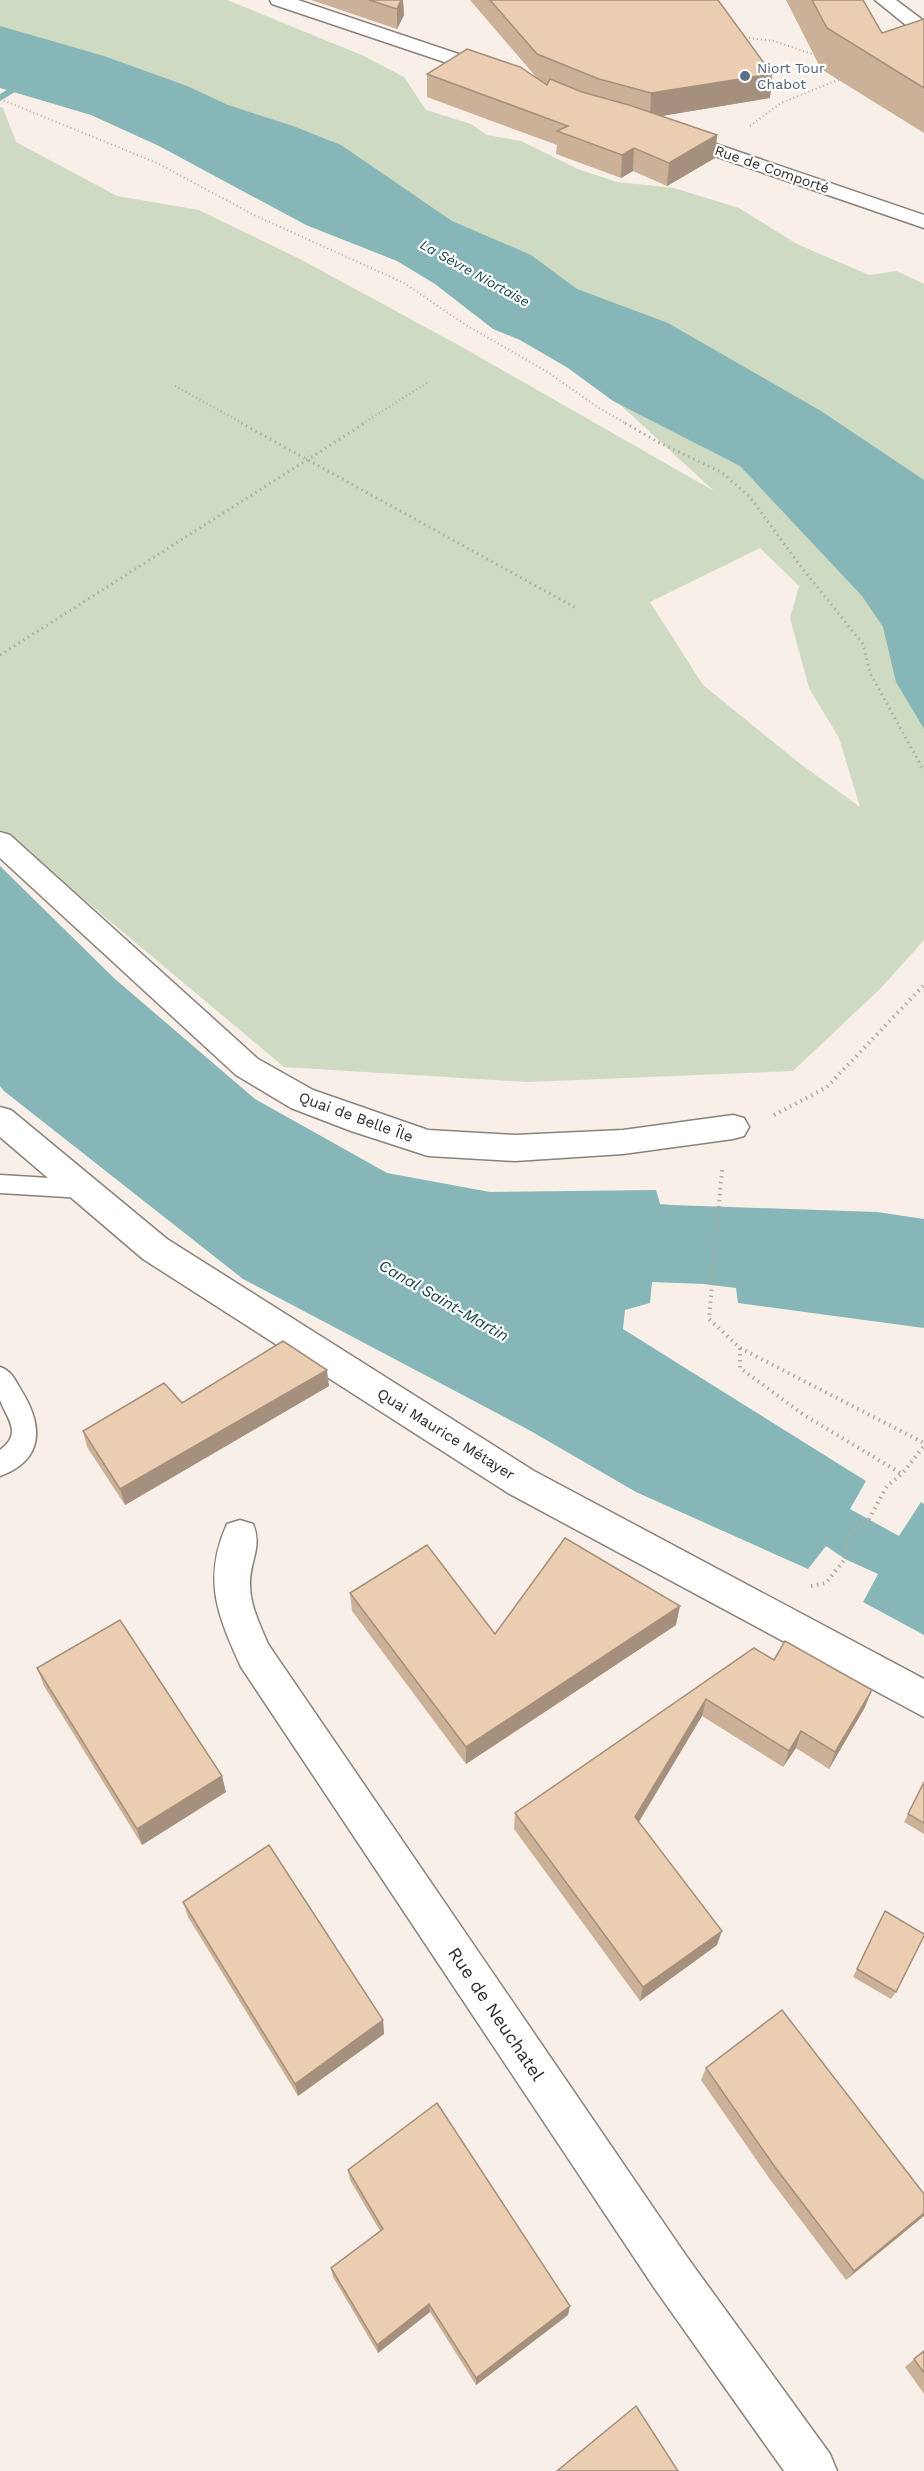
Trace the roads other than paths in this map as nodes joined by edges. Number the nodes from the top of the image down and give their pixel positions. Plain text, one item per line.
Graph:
1 (279, 0) edge
2 (884, 0) edge
3 (924, 30) edge
4 (507, 77) edge
5 (657, 129) edge
6 (924, 222) edge
7 (0, 842) edge
8 (0, 1119) edge
9 (733, 1126) road end
10 (0, 1184) edge
11 (82, 1189) junction
12 (0, 1378) edge
13 (0, 1465) edge
14 (240, 1536) dead end
15 (924, 1699) edge
16 (813, 2471) edge

1 - 4 street
2 - 3 street
5 - 6 street, Rue de Comporté
7 - 9 street, Quai de Belle Île
8 - 11 street, Quai Maurice Métayer
10 - 11 lane
11 - 15 street, Quai Maurice Métayer
12 - 13 lane
14 - 16 street, Rue de Neuchatel

